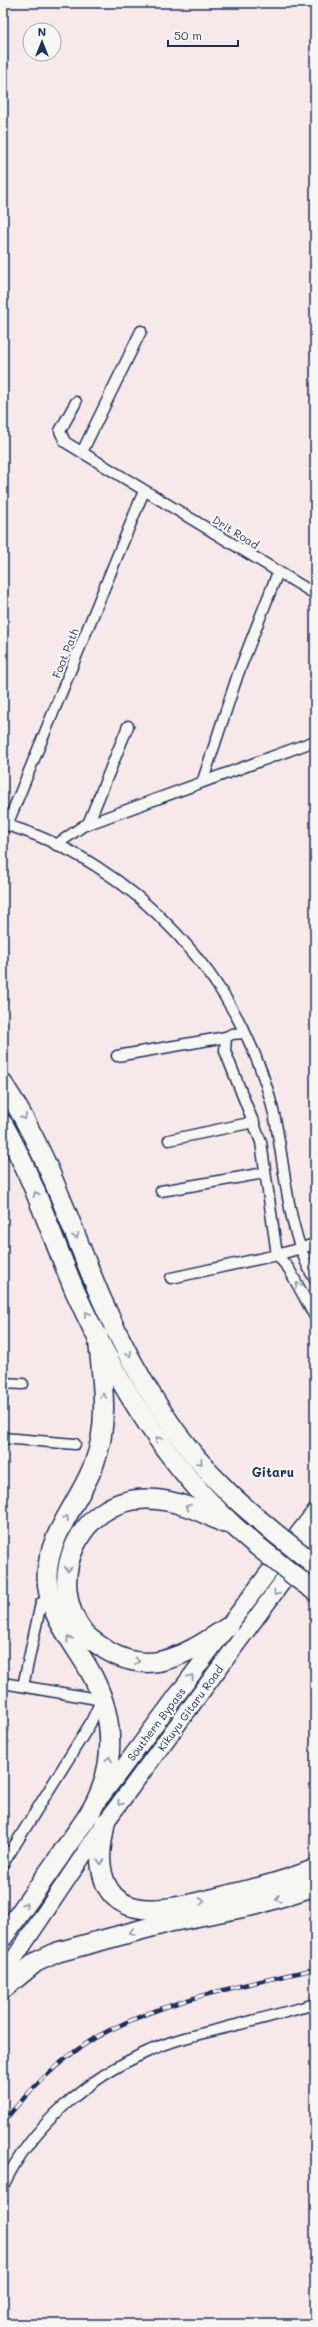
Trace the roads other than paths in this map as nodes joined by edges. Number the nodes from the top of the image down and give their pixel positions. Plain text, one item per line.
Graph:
1 (141, 331) dead end
2 (76, 402) dead end
3 (82, 452) junction
4 (144, 491) junction
5 (278, 572) junction
6 (315, 594) edge
7 (128, 726) dead end
8 (315, 741) edge
9 (203, 780) junction
10 (88, 824) junction
11 (5, 825) edge
12 (56, 845) junction
13 (245, 1033) junction
14 (226, 1037) junction
15 (117, 1056) dead end
16 (3, 1084) edge
17 (254, 1122) junction
18 (3, 1124) edge
19 (169, 1140) dead end
20 (265, 1173) junction
21 (161, 1191) dead end
22 (315, 1244) edge
23 (302, 1248) junction
24 (277, 1256) junction
25 (171, 1278) dead end
26 (315, 1280) edge
27 (315, 1317) edge
28 (98, 1336) junction
29 (3, 1383) edge
30 (23, 1384) dead end
31 (3, 1438) edge
32 (75, 1444) dead end
33 (315, 1512) edge
34 (236, 1530) junction
35 (313, 1549) edge
36 (315, 1591) edge
37 (41, 1603) dead end
38 (228, 1627) junction
39 (3, 1683) edge
40 (23, 1686) junction
41 (92, 1809) junction
42 (105, 1823) junction
43 (3, 1864) edge
44 (315, 1869) edge
45 (315, 1886) edge
46 (3, 1937) edge
47 (3, 1975) edge
48 (3, 1990) edge
49 (315, 2004) edge
50 (3, 2186) edge

1 - 3 street
2 - 3 street, Drit Road
3 - 4 street, Drit Road
4 - 5 street, Drit Road
4 - 11 street, Foot Path
5 - 6 street, Drit Road
5 - 9 street
7 - 10 street
8 - 9 street
9 - 10 street
10 - 12 street
11 - 12 street
12 - 13 street
13 - 14 street
13 - 23 street
14 - 15 street
14 - 17 street
16 -> 35 highway, bridge
17 - 19 street
17 - 20 street
28 -> 18 highway
20 - 21 street
20 - 24 street
22 - 23 street
23 - 24 street
23 - 26 street
24 - 25 street
27 -> 24 street
34 -> 28 highway
41 -> 28 highway
29 - 30 street
31 - 32 street
33 - 38 main road, Southern Bypass
34 - 36 highway, bridge
34 -> 38 highway
35 -> 42 main road, Kikuyu Gitaru Road
37 - 40 street
41 -> 38 main road, Southern Bypass
39 - 40 street
40 - 43 street
46 -> 41 highway, Southern Bypass
42 -> 44 highway
42 - 47 main road, Kikuyu Gitaru Road
45 -> 48 highway
49 - 50 street

